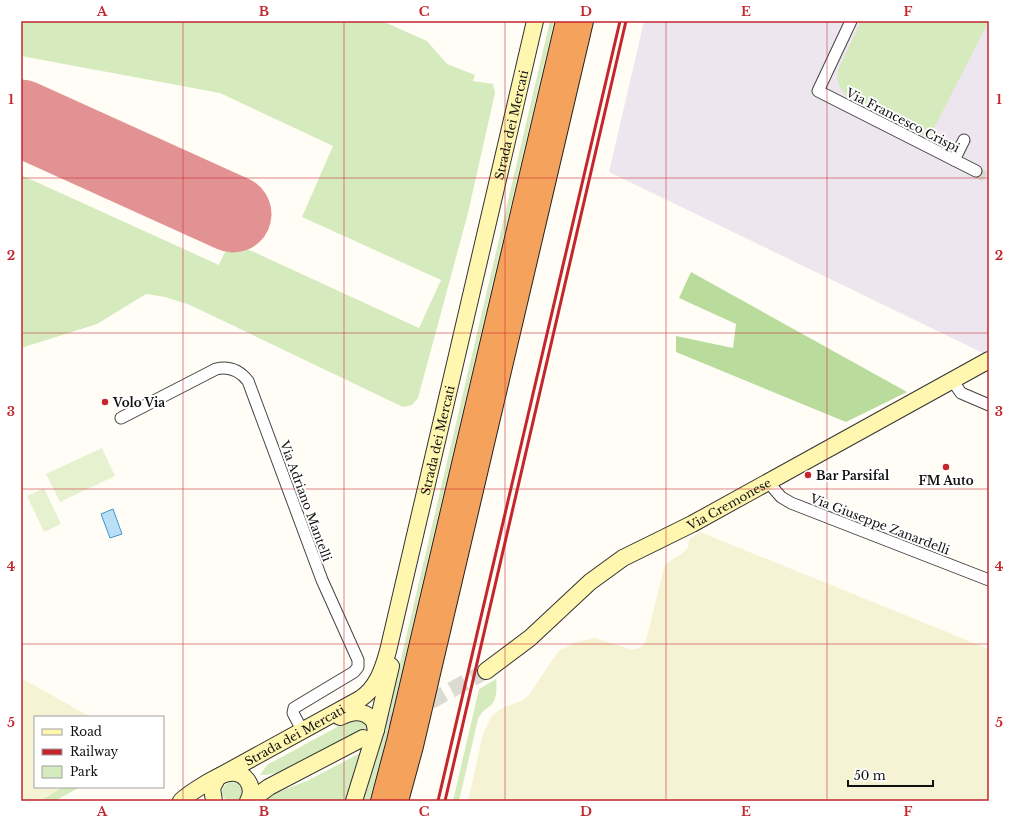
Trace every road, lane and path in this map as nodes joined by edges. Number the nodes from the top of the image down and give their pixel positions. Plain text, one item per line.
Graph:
1 (535, 21) edge
2 (542, 21) edge
3 (566, 21) edge
4 (583, 21) edge
5 (852, 21) edge
6 (964, 140) dead end
7 (954, 160) junction
8 (976, 172) tunnel mouth
9 (989, 360) edge
10 (952, 380) junction
11 (989, 405) edge
12 (122, 418) dead end
13 (768, 482) junction
14 (989, 580) edge
15 (486, 671) tunnel mouth
16 (302, 730) junction
17 (370, 734) junction
18 (281, 742) junction
19 (222, 775) junction
20 (242, 776) junction
21 (291, 776) junction
22 (181, 801) edge
23 (214, 801) edge
24 (249, 801) edge
25 (354, 801) edge
26 (380, 801) edge
27 (398, 801) edge

1 - 16 street, Strada dei Mercati
2 - 17 street, Strada dei Mercati
3 - 26 highway
4 - 27 highway
5 - 7 street, Via Francesco Crispi
6 - 7 street
7 - 8 street, Via Francesco Crispi
9 - 10 street, Via Cremonese
10 - 11 street
10 - 13 street, Via Cremonese
12 - 16 street, Via Adriano Mantelli
13 - 14 street, Via Giuseppe Zanardelli
13 - 15 street, Via Cremonese
16 - 18 street, Strada dei Mercati
17 - 18 street
17 - 21 street
17 - 25 street, Strada dei Mercati
18 - 19 street, Strada dei Mercati
19 - 20 street
19 - 22 street
19 - 23 street
20 - 21 street
20 - 24 street
21 - 24 street

